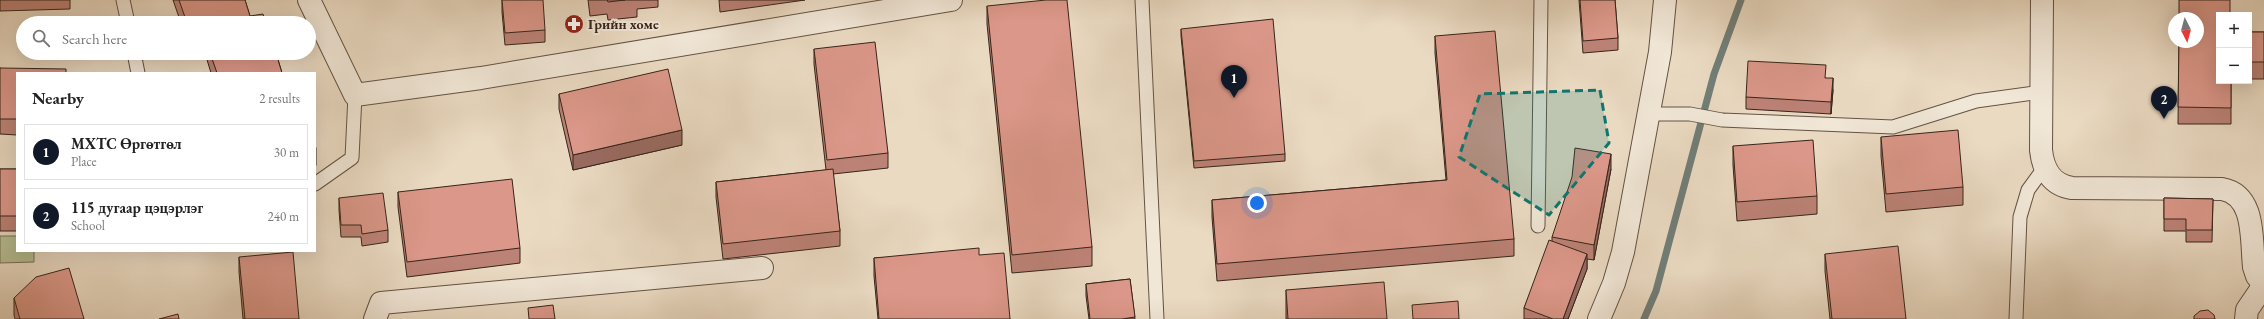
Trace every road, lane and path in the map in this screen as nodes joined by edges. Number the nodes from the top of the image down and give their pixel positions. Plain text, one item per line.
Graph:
1 (123, 0) edge
2 (308, 0) edge
3 (951, 0) edge
4 (1142, 0) edge
5 (1541, 0) edge
6 (1665, 0) edge
7 (2042, 0) edge
8 (126, 16) edge
9 (135, 60) edge
10 (138, 72) edge
11 (2041, 92) junction
12 (355, 94) junction
13 (1648, 114) junction
14 (2044, 168) junction
15 (316, 183) edge
16 (1538, 226) dead end
17 (762, 268) dead end
18 (2264, 285) edge
19 (375, 319) edge
20 (1157, 319) edge
21 (1599, 319) edge
22 (2016, 319) edge
23 (2246, 319) edge

1 - 8 lane
2 - 12 street
3 - 12 street
4 - 20 lane
5 - 16 lane
6 - 13 street
7 - 11 street
9 - 10 lane
11 - 13 lane
11 - 14 street
12 - 15 lane
13 - 21 street
14 - 18 street
14 - 22 lane
17 - 19 street
18 - 23 street

